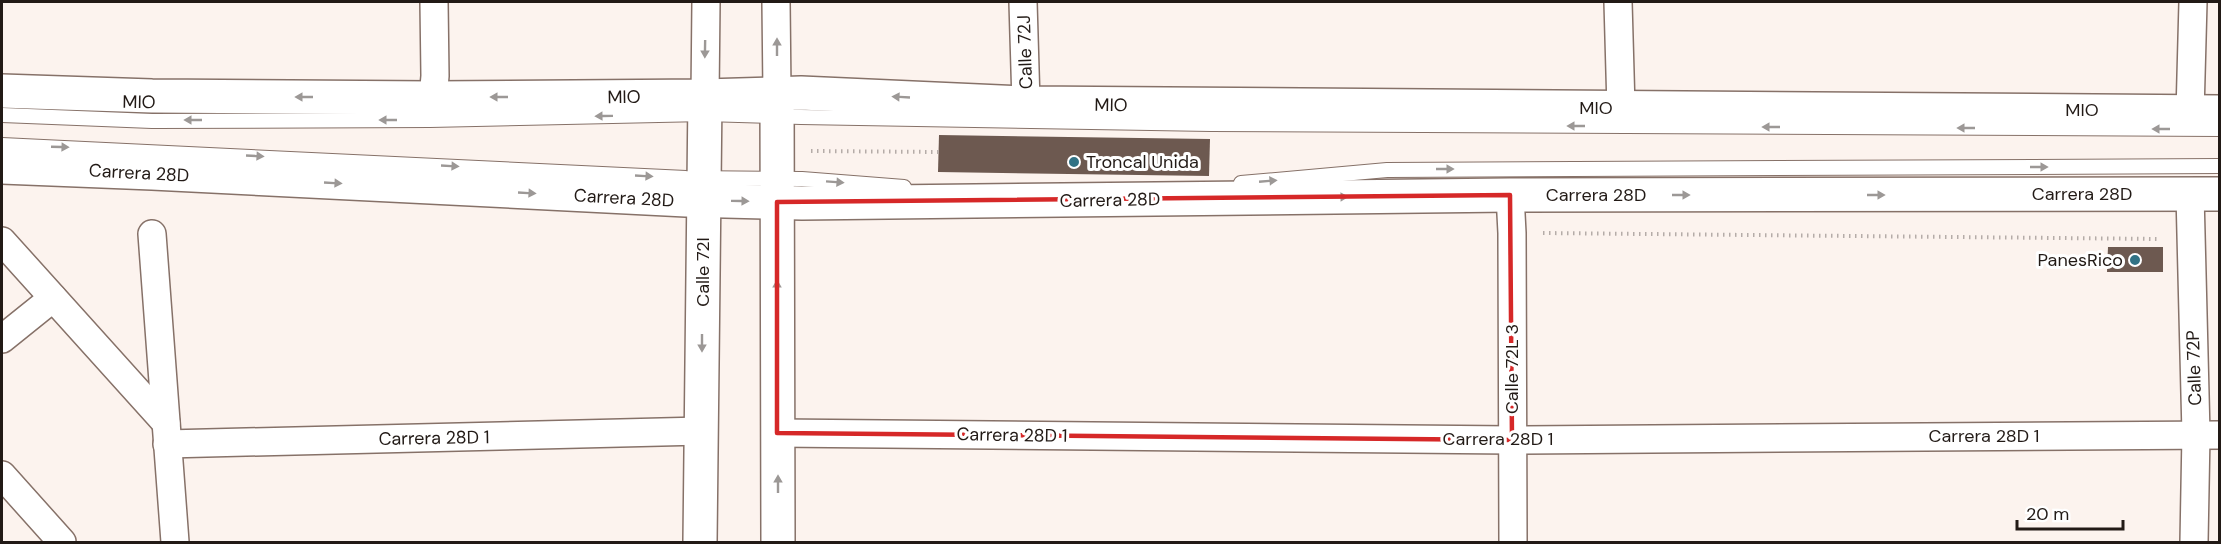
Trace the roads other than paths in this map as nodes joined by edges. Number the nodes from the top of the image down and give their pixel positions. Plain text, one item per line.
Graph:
1 (434, 2) edge
2 (706, 2) edge
3 (776, 2) edge
4 (1023, 2) edge
5 (1618, 2) edge
6 (2193, 2) edge
7 (2, 91) edge
8 (433, 98) junction
9 (1026, 103) junction
10 (777, 104) junction
11 (705, 105) junction
12 (1622, 108) junction
13 (2205, 113) edge
14 (2, 115) edge
15 (2220, 129) edge
16 (2, 145) edge
17 (2220, 166) edge
18 (2, 167) edge
19 (704, 189) junction
20 (777, 190) junction
21 (2205, 194) edge
22 (1510, 195) junction
23 (152, 234) dead end
24 (2, 241) edge
25 (52, 298) junction
26 (2, 339) edge
27 (702, 431) junction
28 (777, 433) junction
29 (166, 434) junction
30 (2208, 435) edge
31 (1512, 440) junction
32 (2, 475) edge
33 (62, 543) edge
34 (175, 543) edge
35 (700, 543) edge
36 (778, 543) edge
37 (1513, 543) edge
38 (2194, 543) edge

1 - 8 street
2 -> 11 street, Calle 72I
10 -> 3 street
4 - 9 street, Calle 72J
5 - 12 street
6 - 13 street
8 -> 7 street
11 -> 8 street
9 -> 10 street
9 - 12 street
10 - 11 street
15 -> 10 lane, MIO
10 - 20 street
11 -> 14 lane, MIO
11 - 19 street, Calle 72I
12 - 13 street
16 -> 19 lane
20 -> 17 lane
18 -> 19 street, Carrera 28D
19 -> 20 street, Carrera 28D
19 -> 27 street, Calle 72I
20 -> 22 street, Carrera 28D
28 -> 20 street
22 -> 21 street, Carrera 28D
21 - 30 street, Calle 72P
22 - 31 street, Calle 72L 3
23 - 29 street
24 - 25 street
25 - 26 street
25 - 29 street
27 - 29 street, Carrera 28D 1
27 - 35 street, Calle 72I
28 - 31 street, Carrera 28D 1
36 -> 28 street
29 - 34 street
30 - 31 street, Carrera 28D 1
30 - 38 street, Calle 72P
31 - 37 street, Calle 72L 3
32 - 33 street

